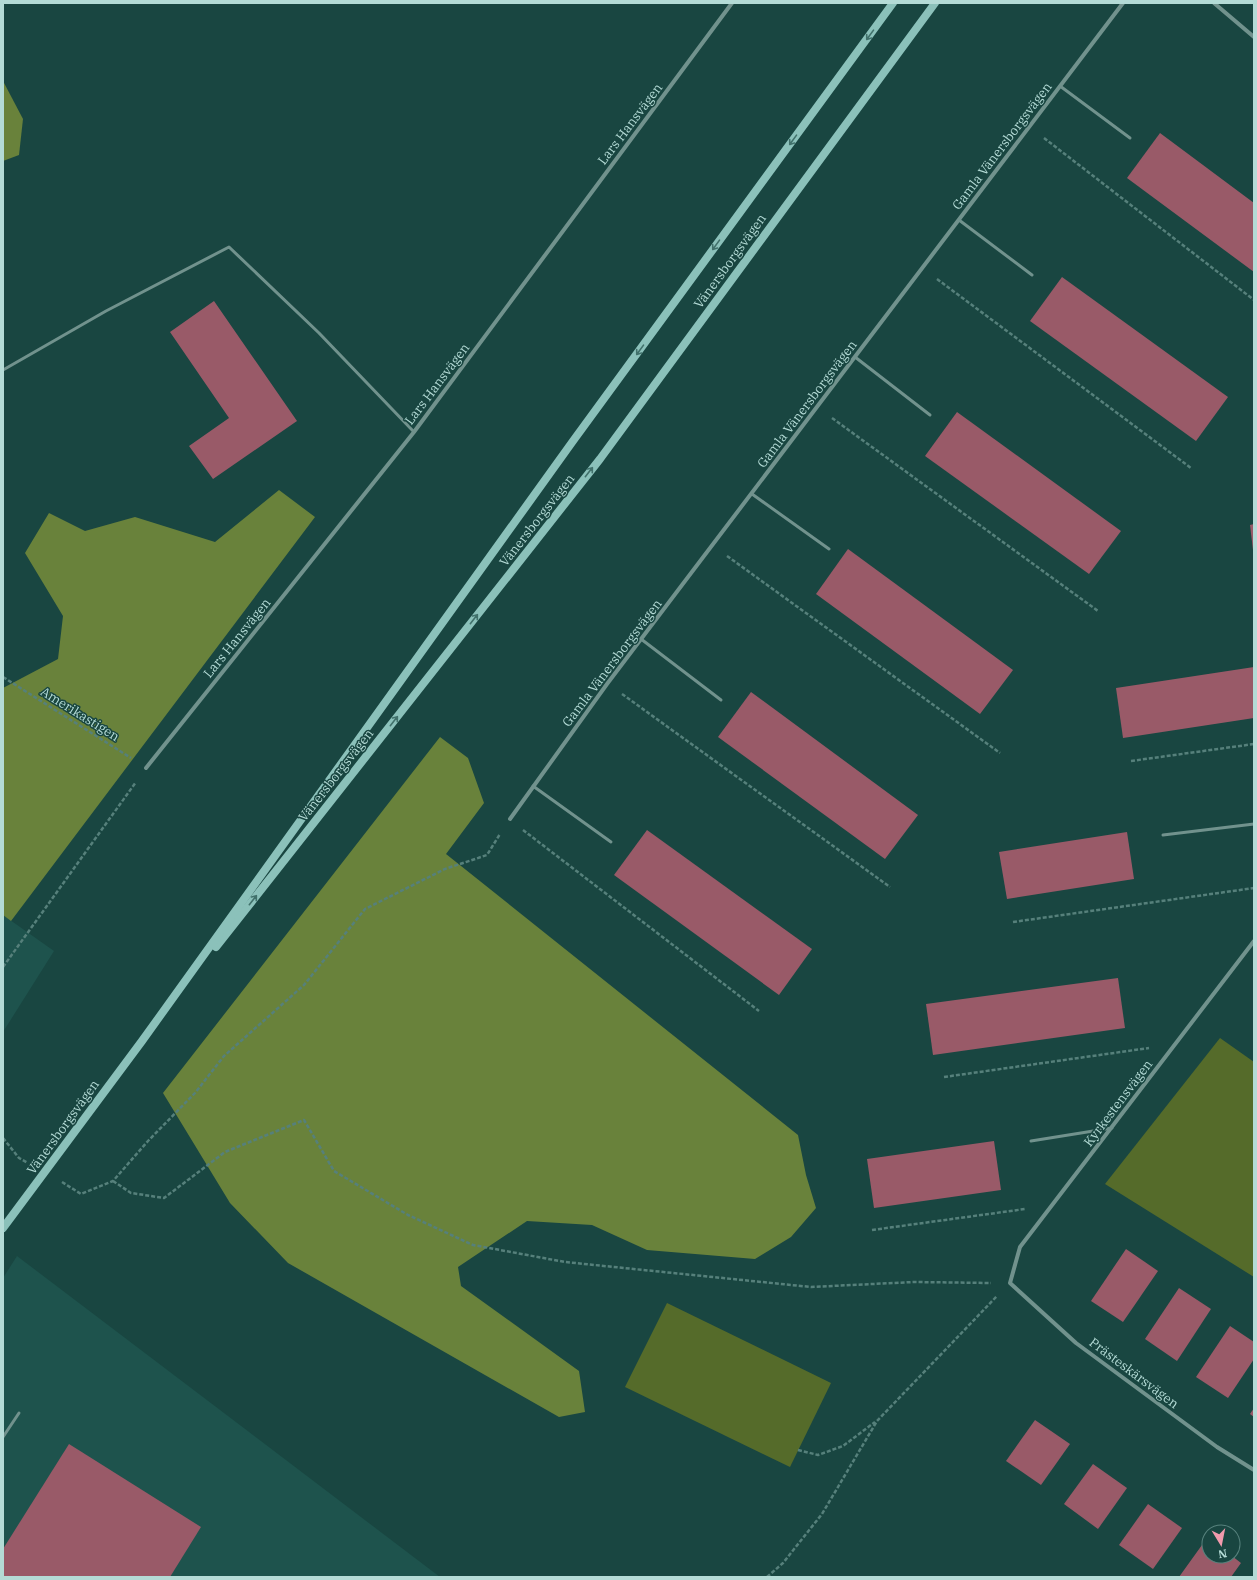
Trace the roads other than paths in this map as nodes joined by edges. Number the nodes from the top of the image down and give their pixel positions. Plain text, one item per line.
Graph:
1 (732, 3) edge
2 (893, 3) edge
3 (935, 3) edge
4 (1123, 3) edge
5 (1214, 3) edge
6 (1254, 38) edge
7 (1060, 86) junction
8 (1130, 138) dead end
9 (959, 220) junction
10 (1032, 275) dead end
11 (855, 357) junction
12 (3, 370) edge
13 (930, 415) dead end
14 (414, 432) junction
15 (752, 494) junction
16 (829, 549) dead end
17 (641, 639) junction
18 (722, 700) dead end
19 (146, 768) road end
20 (533, 786) junction
21 (510, 819) road end
22 (1254, 824) edge
23 (1163, 836) dead end
24 (611, 842) dead end
25 (1254, 941) edge
26 (142, 1041) junction
27 (1112, 1128) junction
28 (1031, 1141) dead end
29 (3, 1228) edge
30 (1010, 1283) joint
31 (19, 1412) dead end
32 (3, 1437) edge
33 (1254, 1470) edge

1 - 14 street, Lars Hansvägen
2 -> 26 main road, Vänersborgsvägen
26 -> 3 main road, Vänersborgsvägen
4 - 7 street, Gamla Vänersborgsvägen
5 - 6 street
7 - 8 lane
7 - 9 street, Gamla Vänersborgsvägen
9 - 10 lane
9 - 11 street, Gamla Vänersborgsvägen
11 - 13 lane
11 - 15 street, Gamla Vänersborgsvägen
12 - 14 lane
14 - 19 street, Lars Hansvägen
15 - 16 lane
15 - 17 street, Gamla Vänersborgsvägen
17 - 18 lane
17 - 20 street, Gamla Vänersborgsvägen
20 - 21 street, Gamla Vänersborgsvägen
20 - 24 lane
22 - 23 lane
25 - 27 street, Kyrkestensvägen
26 - 29 main road, Vänersborgsvägen
27 - 28 lane
27 - 30 street, Kyrkestensvägen
30 - 33 street, Prästeskärsvägen
31 - 32 lane

